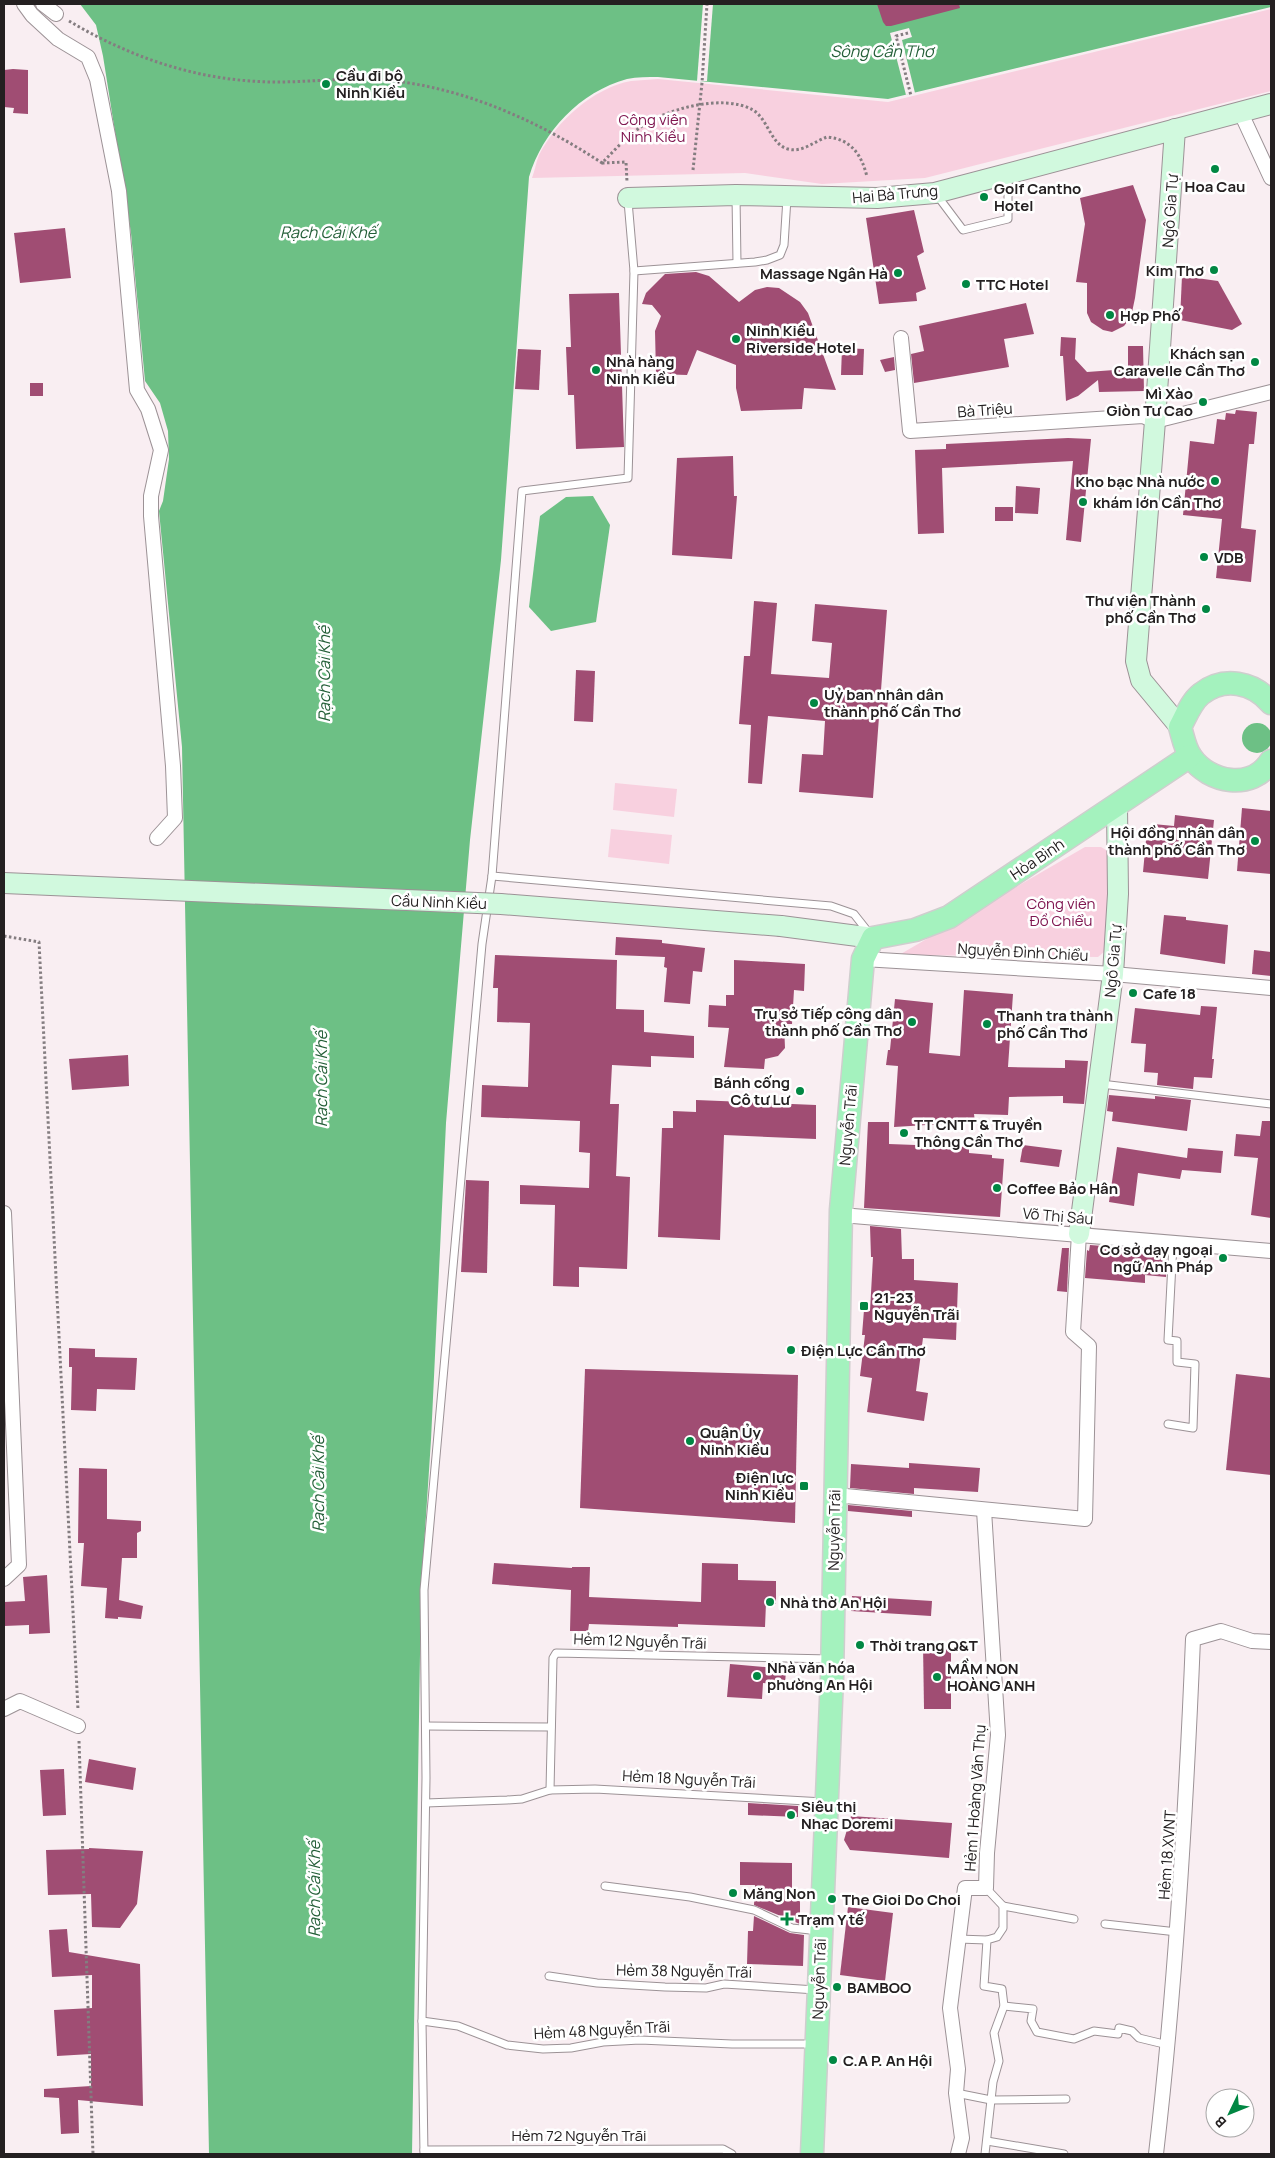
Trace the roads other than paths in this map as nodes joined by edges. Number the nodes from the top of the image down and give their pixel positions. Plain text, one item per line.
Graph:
1 (24, 4) edge
2 (43, 4) edge
3 (56, 14) road end
4 (1271, 104) edge
5 (1240, 111) junction
6 (1175, 129) junction
7 (1008, 173) junction
8 (1271, 178) edge
9 (935, 193) junction
10 (736, 195) junction
11 (628, 198) joint
12 (787, 198) junction
13 (737, 263) junction
14 (634, 271) junction
15 (901, 338) dead end
16 (1271, 392) edge
17 (1156, 421) junction
18 (1271, 703) edge
19 (1180, 727) junction
20 (1190, 756) junction
21 (1271, 764) edge
22 (1117, 806) junction
23 (157, 838) dead end
24 (492, 876) junction
25 (4, 883) edge
26 (873, 938) junction
27 (863, 959) junction
28 (1113, 974) junction
29 (1271, 988) edge
30 (1098, 1084) junction
31 (1271, 1104) edge
32 (4, 1213) edge
33 (841, 1214) junction
34 (1079, 1234) junction
35 (1174, 1244) junction
36 (1271, 1251) edge
37 (1168, 1424) dead end
38 (835, 1495) junction
39 (984, 1510) junction
40 (4, 1579) edge
41 (1271, 1642) edge
42 (832, 1660) junction
43 (4, 1709) edge
44 (78, 1726) road end
45 (426, 1726) junction
46 (551, 1727) junction
47 (550, 1790) junction
48 (826, 1802) junction
49 (426, 1803) junction
50 (605, 1886) dead end
51 (986, 1888) junction
52 (1003, 1906) junction
53 (1074, 1919) dead end
54 (1105, 1924) dead end
55 (821, 1931) junction
56 (1178, 1932) junction
57 (958, 1939) junction
58 (987, 1940) junction
59 (549, 1976) dead end
60 (819, 1991) junction
61 (1004, 2006) junction
62 (422, 2021) junction
63 (816, 2044) junction
64 (1169, 2045) junction
65 (956, 2093) junction
66 (1066, 2099) dead end
67 (991, 2100) junction
68 (987, 2141) junction
69 (424, 2152) edge
70 (732, 2154) edge
71 (812, 2154) edge
72 (958, 2154) edge
73 (985, 2154) edge
74 (1064, 2154) edge
75 (1156, 2154) edge

1 - 23 street
2 - 3 street
4 - 5 street, Hai Bà Trưng
5 - 6 street, Hai Bà Trưng
5 - 8 street
6 - 7 street, Hai Bà Trưng
6 - 17 street, Ngô Gia Tự
7 - 9 street, Hai Bà Trưng
7 - 9 lane
9 - 12 street, Hai Bà Trưng
10 - 11 street, Hai Bà Trưng
10 - 12 street, Hai Bà Trưng
10 - 13 lane
11 - 14 lane
12 - 13 lane
13 - 14 lane
14 - 24 lane
15 - 17 street, Bà Triệu
16 - 17 street
17 - 19 street, Ngô Gia Tự
18 - 19 main road
19 - 20 main road
20 - 21 main road
20 - 22 main road, Hòa Bình
22 - 26 main road, Hòa Bình
22 - 28 street, Ngô Gia Tự
24 - 26 lane
24 - 45 lane
25 - 26 street, Cầu Ninh Kiều, bridge
26 - 27 main road, Nguyễn Trãi
27 - 28 street, Nguyễn Đình Chiểu
27 - 33 main road, Nguyễn Trãi
28 - 29 street, Nguyễn Đình Chiểu
28 - 30 street, Ngô Gia Tự
30 - 31 lane
30 - 34 street, Ngô Gia Tự
32 - 40 street
33 - 34 street, Võ Thị Sáu
33 - 38 main road, Nguyễn Trãi
34 - 35 street, Võ Thị Sáu
34 - 39 street
35 - 36 street, Võ Thị Sáu
35 - 37 lane
38 - 39 street
38 - 42 main road, Nguyễn Trãi
39 - 51 street, Hẻm 1 Hoàng Văn Thụ
41 - 56 street, Hẻm 18 XVNT
42 - 46 lane, Hẻm 12 Nguyễn Trãi
42 - 48 main road, Nguyễn Trãi
43 - 44 street
45 - 46 lane
45 - 49 lane
46 - 47 lane, Hẻm 12 Nguyễn Trãi
47 - 48 lane, Hẻm 18 Nguyễn Trãi
47 - 49 lane, Hẻm 18 Nguyễn Trãi
48 - 55 main road, Nguyễn Trãi
49 - 62 lane
50 - 55 lane
51 - 52 lane
51 - 57 street, Hẻm 1 Hoàng Văn Thụ
52 - 53 lane
52 - 58 lane
54 - 56 lane
55 - 60 main road, Nguyễn Trãi
56 - 64 street, Hẻm 18 XVNT
57 - 58 lane
57 - 65 street, Hẻm 1 Hoàng Văn Thụ
58 - 61 lane
59 - 60 lane, Hẻm 38 Nguyễn Trãi
60 - 63 main road, Nguyễn Trãi
61 - 64 lane
61 - 67 lane
62 - 63 lane, Hẻm 48 Nguyễn Trãi
62 - 69 lane
63 - 71 main road, Nguyễn Trãi
64 - 75 street, Hẻm 18 XVNT
65 - 67 lane
65 - 72 street, Hẻm 1 Hoàng Văn Thụ
66 - 67 lane
67 - 68 lane
68 - 73 lane
68 - 74 lane
69 - 70 lane, Hẻm 72 Nguyễn Trãi

